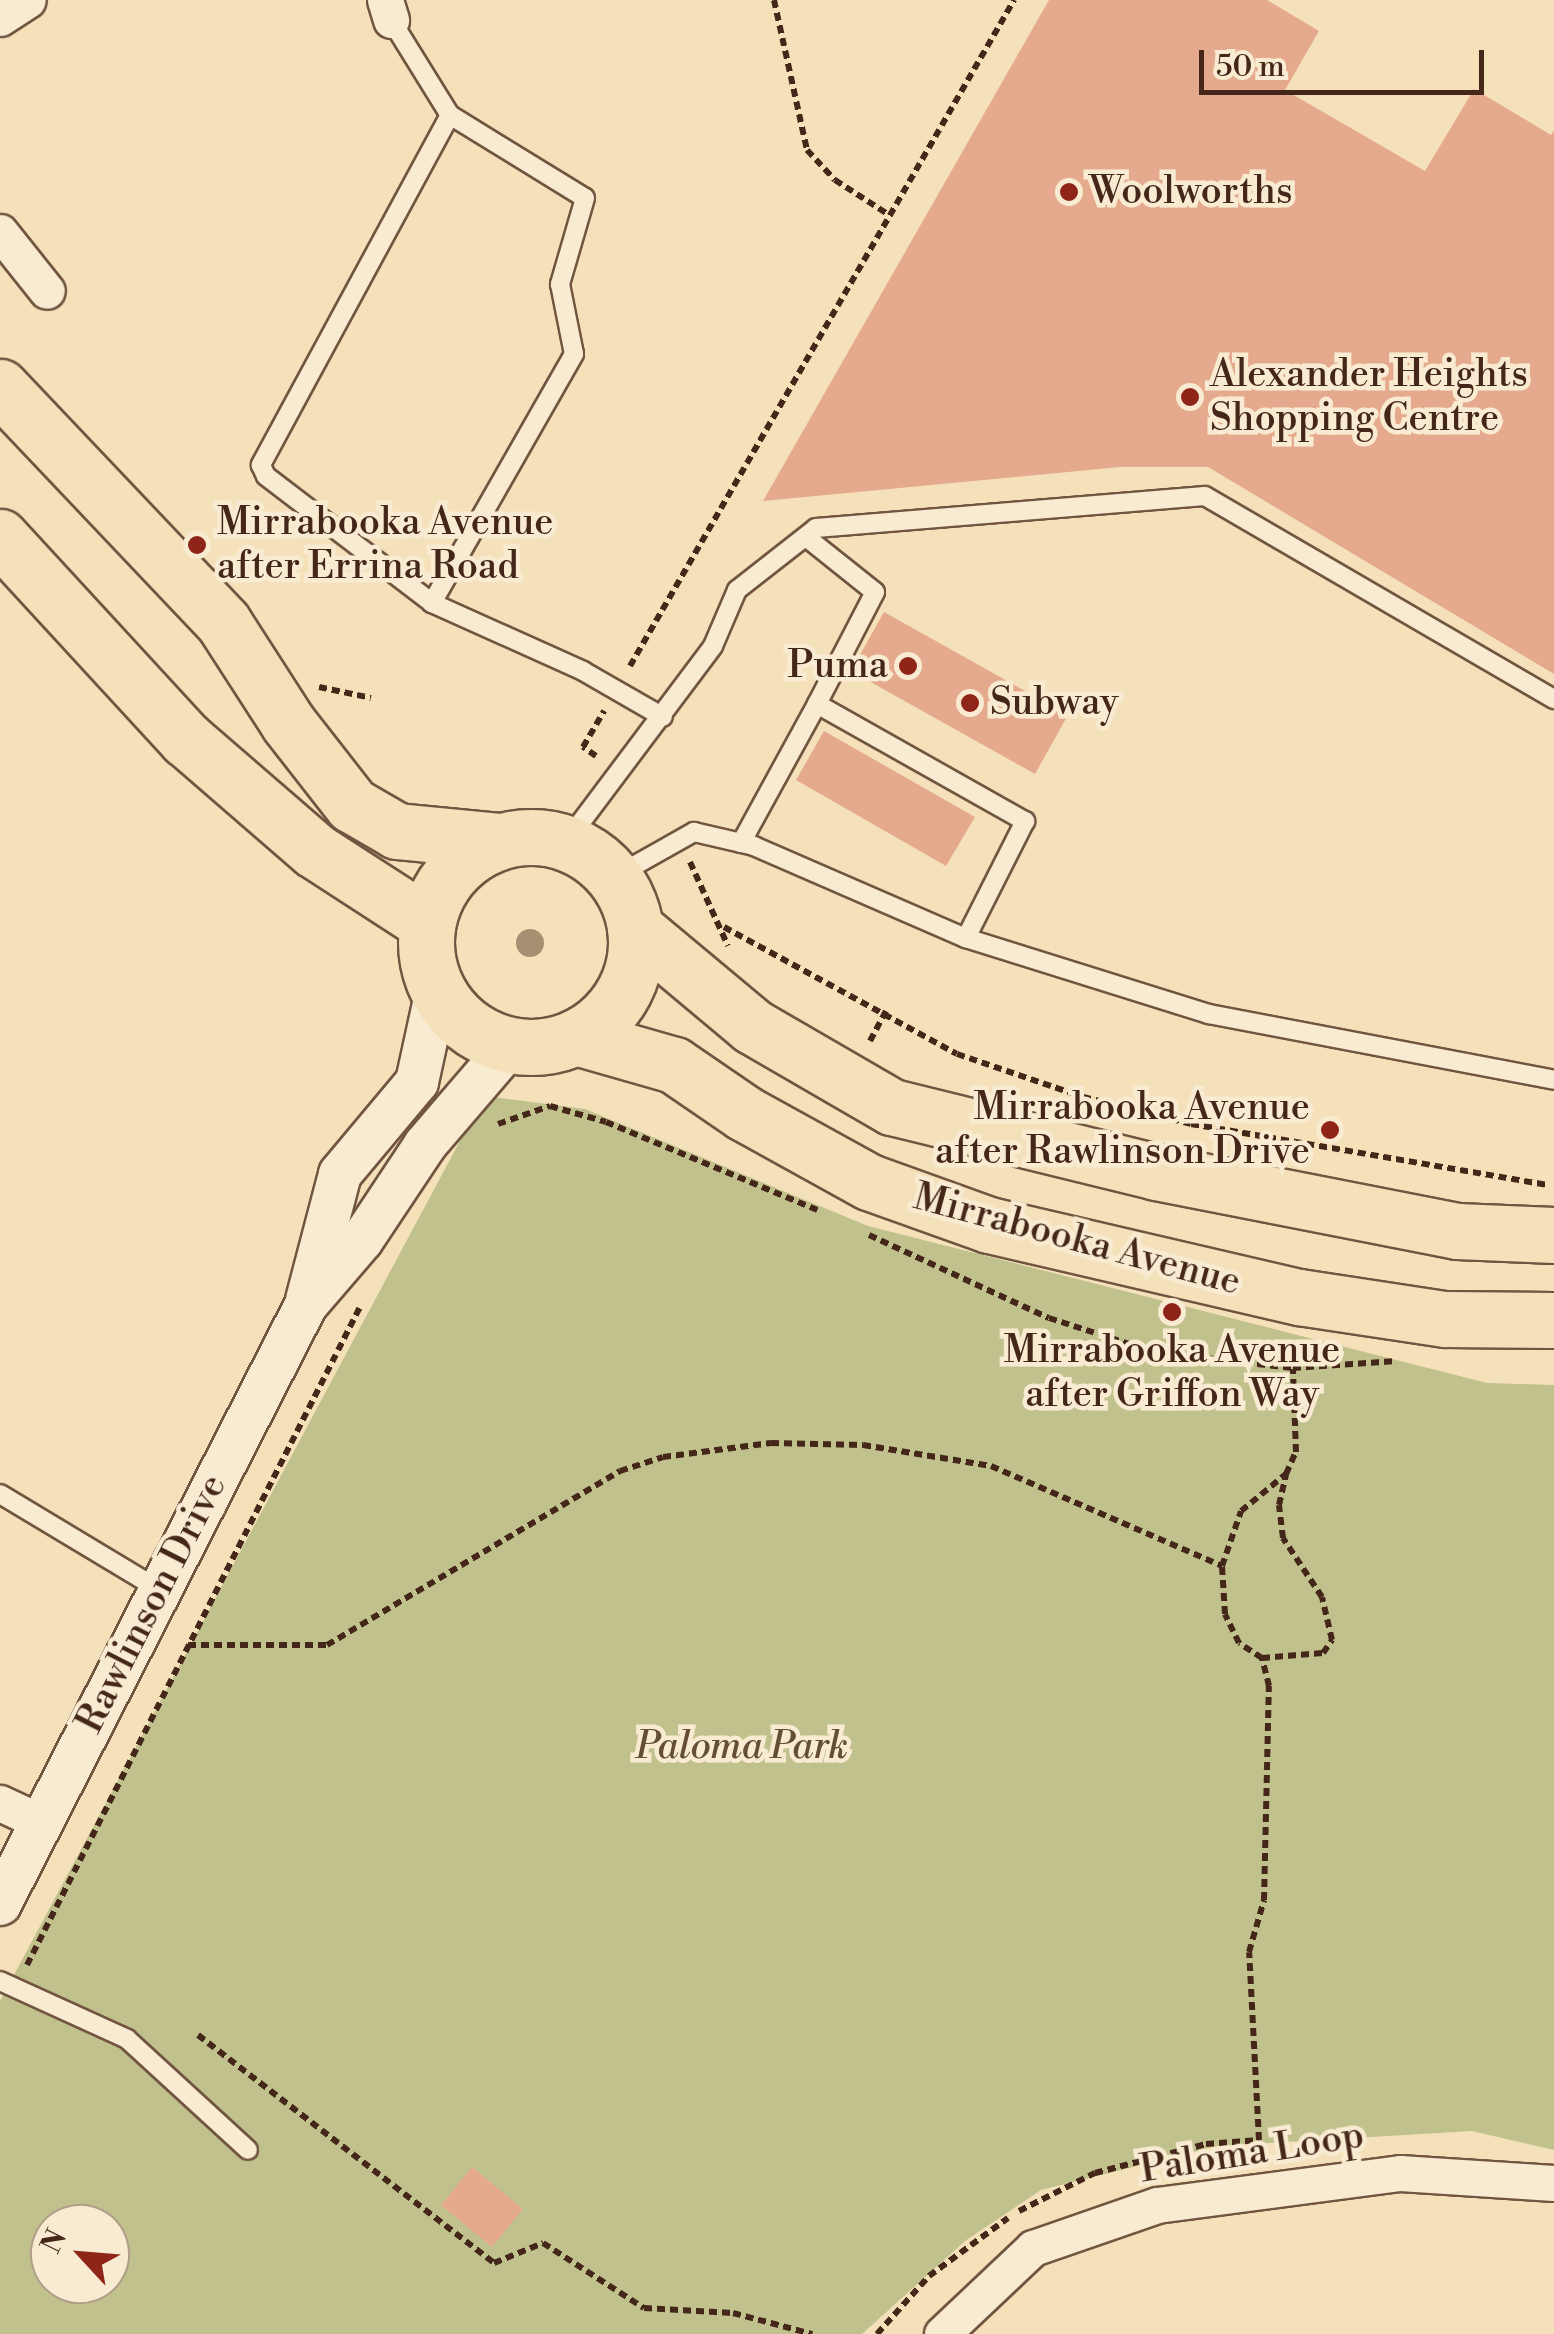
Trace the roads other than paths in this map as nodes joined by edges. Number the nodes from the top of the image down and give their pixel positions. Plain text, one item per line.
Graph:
1 (28, 0) edge
2 (388, 10) edge
3 (0, 18) edge
4 (450, 115) junction
5 (0, 232) edge
6 (46, 291) dead end
7 (0, 387) edge
8 (0, 537) edge
9 (806, 537) junction
10 (432, 603) junction
11 (1554, 699) edge
12 (817, 704) junction
13 (663, 716) junction
14 (500, 841) junction
15 (566, 842) junction
16 (741, 843) junction
17 (614, 877) junction
18 (427, 924) junction
19 (636, 928) junction
20 (966, 938) junction
21 (437, 990) junction
22 (576, 1037) junction
23 (510, 1046) junction
24 (1554, 1080) edge
25 (1554, 1235) edge
26 (306, 1305) junction
27 (1554, 1320) edge
28 (0, 1494) edge
29 (158, 1589) junction
30 (0, 1803) edge
31 (41, 1822) junction
32 (0, 1904) edge
33 (8, 1984) edge
34 (248, 2150) dead end
35 (1554, 2184) edge
36 (942, 2334) edge

1 - 3 street
2 - 4 lane
4 - 10 lane
4 - 10 lane
5 - 6 street
7 - 14 main road
8 - 18 main road
9 - 11 lane
9 - 12 lane
9 - 13 lane
10 - 13 lane
12 - 16 lane
12 - 20 lane
13 - 15 lane
14 - 15 main road
14 - 18 main road
15 - 17 main road
16 - 17 lane
16 - 20 lane
17 - 19 main road
18 - 21 main road
19 - 22 main road
19 - 25 main road
20 - 24 lane
21 - 23 main road
21 - 26 street, Rawlinson Drive
22 - 23 main road, Mirrabooka Avenue
22 - 27 main road, Mirrabooka Avenue
23 - 26 street, Rawlinson Drive
26 - 29 street, Rawlinson Drive
28 - 29 lane
29 - 31 street, Rawlinson Drive
30 - 31 street
31 - 32 street, Rawlinson Drive
33 - 34 lane
35 - 36 street, Paloma Loop

